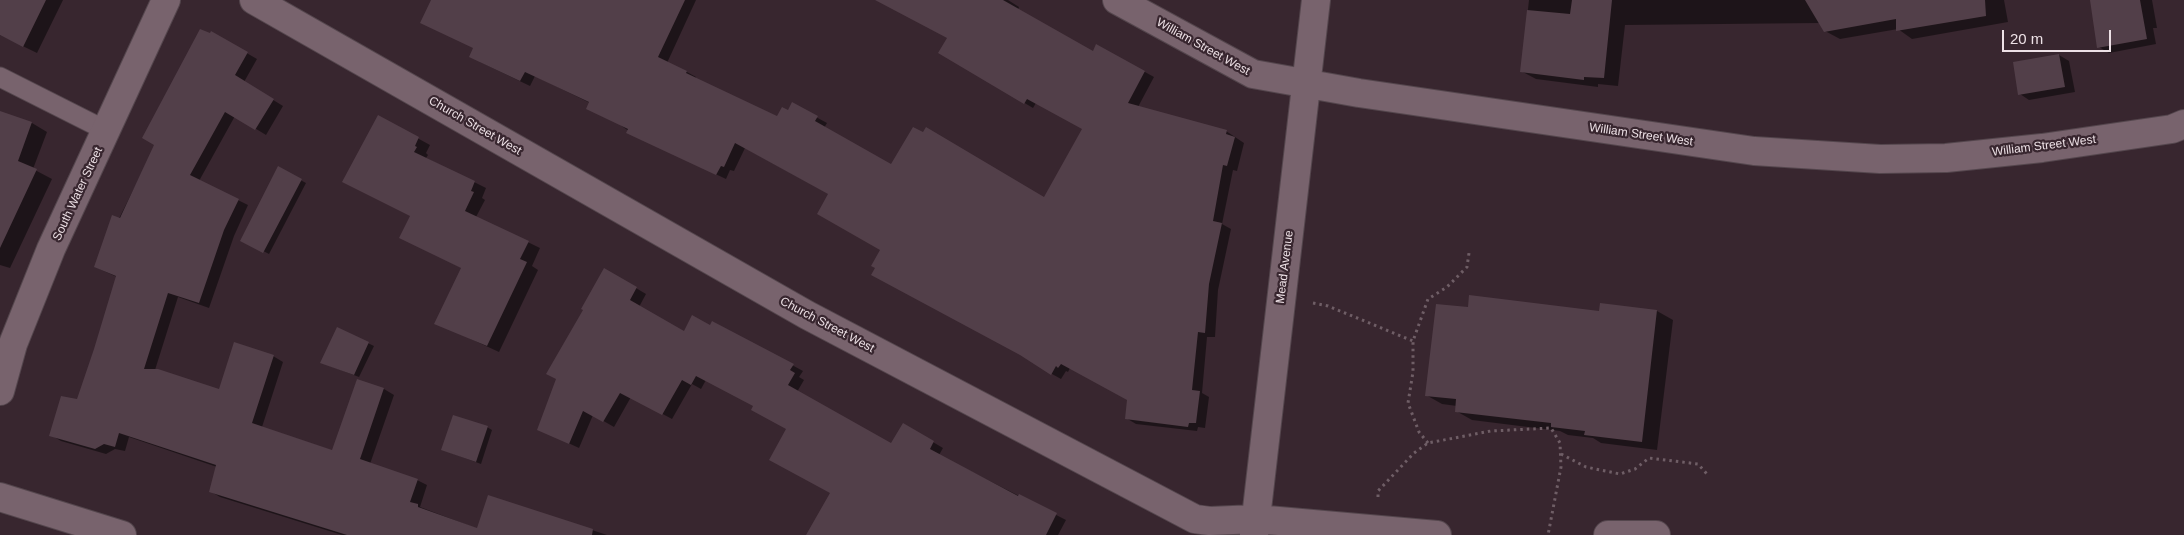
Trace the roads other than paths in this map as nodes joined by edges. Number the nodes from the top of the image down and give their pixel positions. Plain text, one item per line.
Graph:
1 (166, 0) edge
2 (254, 0) edge
3 (1117, 0) edge
4 (1316, 0) edge
5 (0, 77) edge
6 (1306, 84) junction
7 (2184, 124) edge
8 (107, 131) junction
9 (0, 391) edge
10 (0, 497) edge
11 (1255, 527) edge
12 (122, 535) edge
13 (1437, 535) edge
14 (1608, 535) edge
15 (1656, 535) edge

1 - 8 street, South Water Street
2 - 11 street, Church Street West
3 - 6 street, William Street West
4 - 6 street, Mead Avenue
5 - 8 lane
6 - 7 street, William Street West
6 - 11 street, Mead Avenue
8 - 9 street, South Water Street
10 - 12 street
11 - 13 street, Church Street West
14 - 15 street

